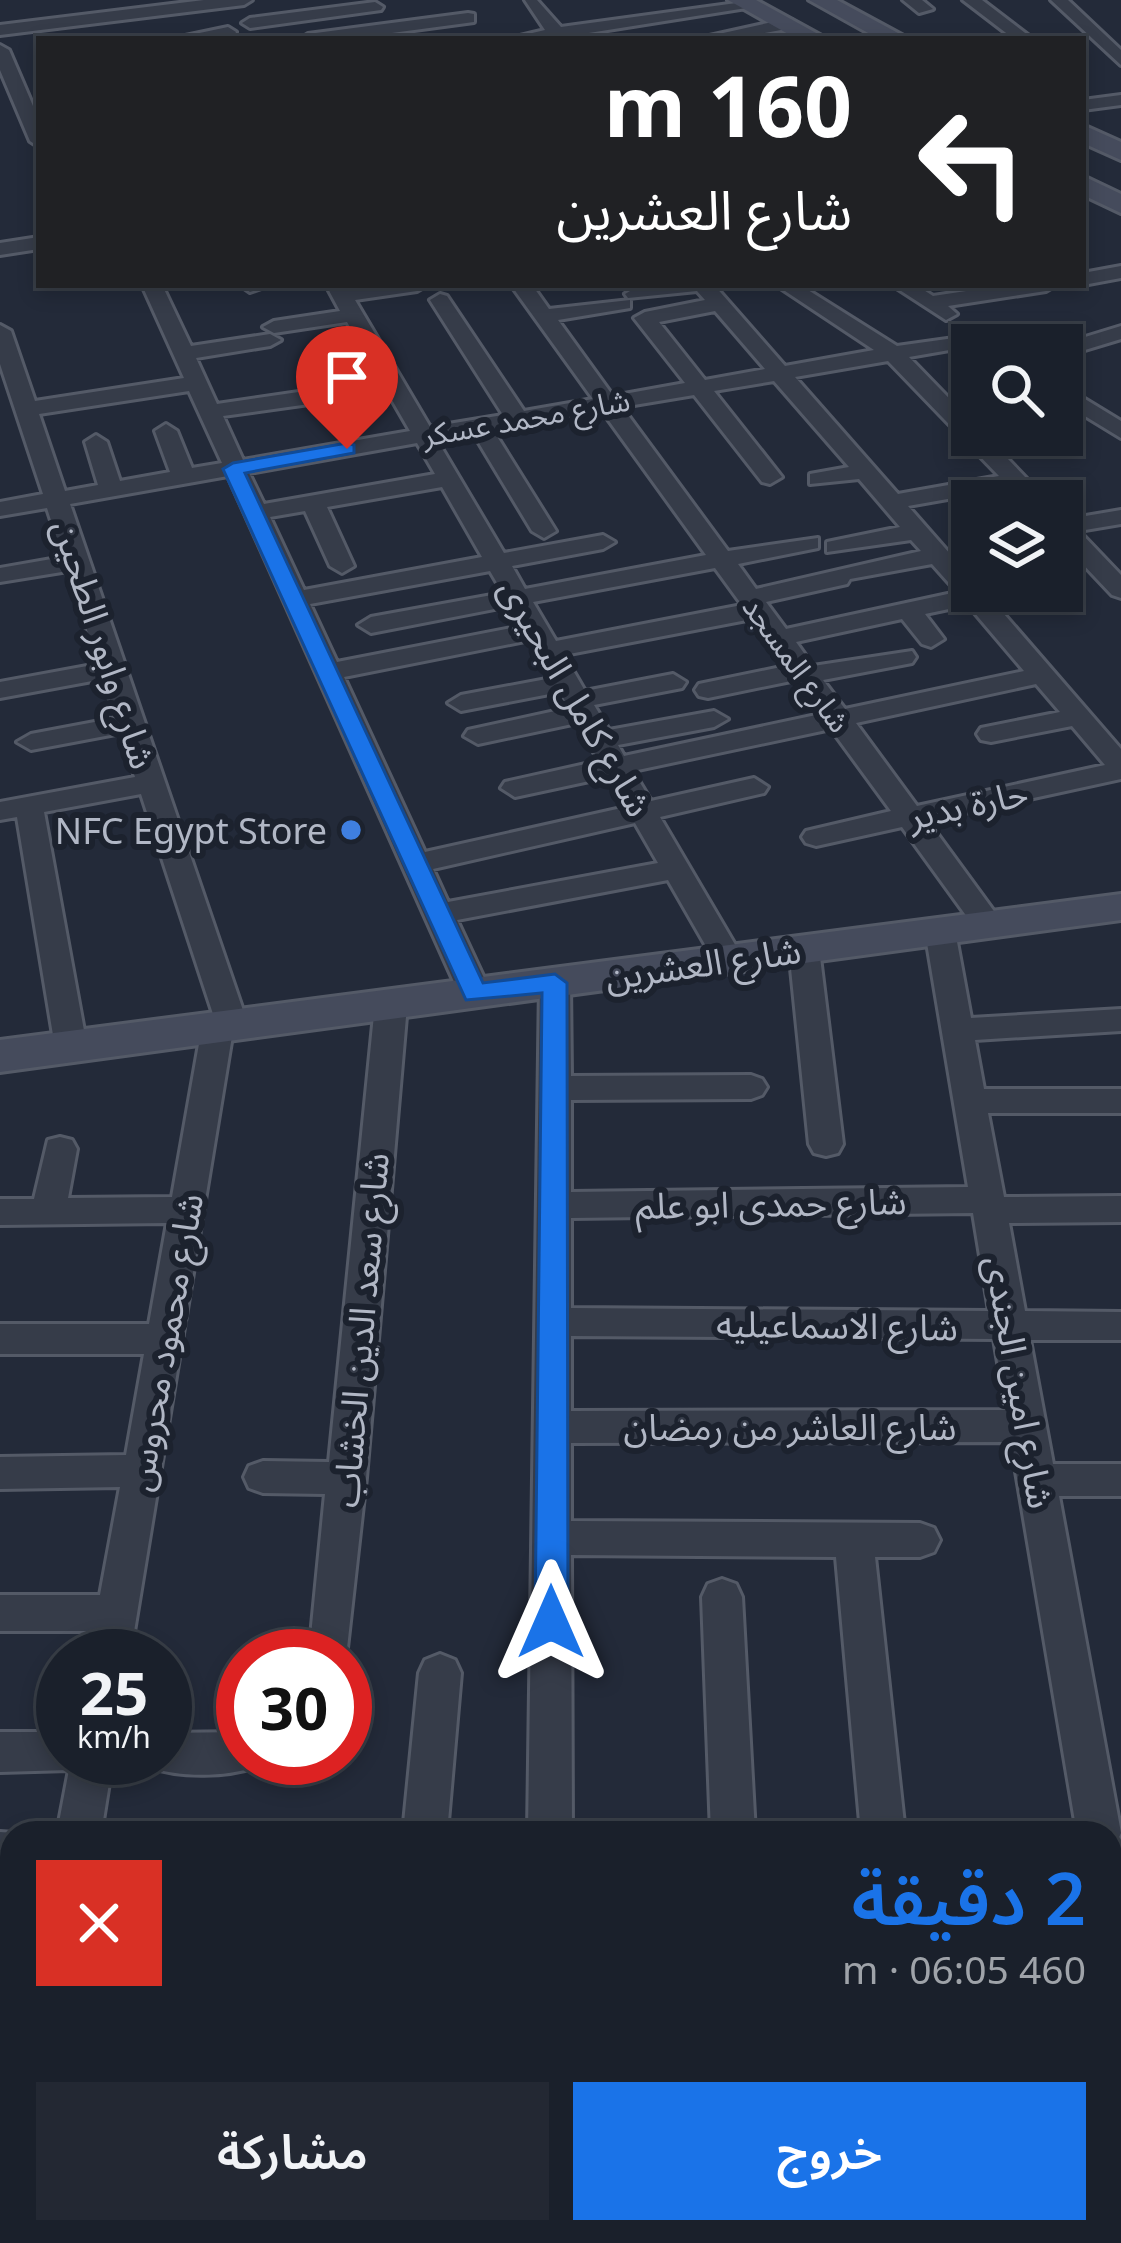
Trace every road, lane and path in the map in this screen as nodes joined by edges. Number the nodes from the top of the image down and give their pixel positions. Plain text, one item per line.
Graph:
1 (117, 0) edge
2 (244, 0) edge
3 (612, 0) edge
4 (820, 0) edge
5 (970, 0) edge
6 (1059, 0) edge
7 (532, 3) dead end
8 (745, 3) edge
9 (376, 10) edge
10 (466, 11) edge
11 (0, 14) edge
12 (1015, 15) dead end
13 (148, 16) edge
14 (995, 18) junction
15 (250, 22) dead end
16 (636, 23) junction
17 (311, 24) edge
18 (787, 24) junction
19 (0, 31) edge
20 (106, 33) dead end
21 (556, 35) edge
22 (189, 36) edge
23 (649, 36) edge
24 (721, 36) edge
25 (808, 36) edge
26 (891, 36) edge
27 (1021, 36) edge
28 (1121, 39) edge
29 (1092, 41) edge
30 (36, 42) edge
31 (0, 48) edge
32 (1121, 60) edge
33 (16, 72) edge
34 (1121, 100) edge
35 (32, 103) edge
36 (1086, 105) edge
37 (0, 108) edge
38 (1086, 134) edge
39 (1121, 152) edge
40 (1086, 186) edge
41 (1121, 205) edge
42 (36, 243) edge
43 (0, 249) edge
44 (1121, 272) edge
45 (1088, 279) edge
46 (153, 288) edge
47 (401, 288) edge
48 (523, 288) edge
49 (685, 288) edge
50 (703, 288) edge
51 (791, 288) edge
52 (906, 288) edge
53 (1026, 288) edge
54 (1121, 294) edge
55 (344, 299) edge
56 (440, 300) dead end
57 (928, 303) junction
58 (720, 304) junction
59 (544, 316) junction
60 (960, 324) edge
61 (0, 331) edge
62 (1119, 335) edge
63 (1083, 345) edge
64 (951, 346) edge
65 (893, 353) junction
66 (181, 354) junction
67 (4, 356) edge
68 (781, 373) junction
69 (195, 383) junction
70 (394, 385) junction
71 (697, 387) junction
72 (607, 402) junction
73 (1083, 406) edge
74 (26, 410) junction
75 (207, 412) junction
76 (517, 418) junction
77 (479, 425) junction
78 (166, 431) dead end
79 (1121, 431) edge
80 (423, 435) junction
81 (96, 442) dead end
82 (233, 469) junction
83 (866, 471) junction
84 (184, 477) junction
85 (770, 477) dead end
86 (448, 478) junction
87 (818, 479) dead end
88 (1015, 479) joint
89 (111, 490) junction
90 (56, 499) junction
91 (313, 502) junction
92 (893, 502) junction
93 (0, 509) edge
94 (254, 513) junction
95 (1121, 517) edge
96 (1083, 524) edge
97 (544, 530) dead end
98 (918, 531) junction
99 (603, 542) dead end
100 (808, 543) dead end
101 (836, 547) dead end
102 (1083, 550) edge
103 (939, 555) junction
104 (722, 560) junction
105 (77, 562) junction
106 (496, 562) junction
107 (342, 566) dead end
108 (951, 569) edge
109 (0, 575) edge
110 (1121, 590) edge
111 (518, 598) junction
112 (293, 600) junction
113 (951, 601) edge
114 (754, 604) junction
115 (908, 610) junction
116 (989, 612) edge
117 (371, 625) dead end
118 (779, 638) junction
119 (931, 639) dead end
120 (543, 641) junction
121 (902, 657) dead end
122 (113, 669) junction
123 (327, 672) junction
124 (804, 673) junction
125 (1043, 675) junction
126 (673, 682) dead end
127 (0, 690) edge
128 (708, 690) dead end
129 (577, 699) junction
130 (461, 703) dead end
131 (1078, 716) junction
132 (714, 719) dead end
133 (838, 719) junction
134 (131, 723) junction
135 (991, 734) dead end
136 (478, 736) dead end
137 (601, 740) junction
138 (31, 742) dead end
139 (616, 766) junction
140 (1121, 768) edge
141 (151, 783) junction
142 (515, 788) dead end
143 (754, 788) dead end
144 (14, 808) edge
145 (644, 814) junction
146 (909, 817) junction
147 (816, 837) dead end
148 (415, 863) junction
149 (676, 869) junction
150 (1121, 907) edge
151 (438, 914) junction
152 (988, 925) junction
153 (940, 931) junction
154 (804, 950) junction
155 (729, 959) junction
156 (555, 983) junction
157 (475, 993) junction
158 (391, 1004) junction
159 (1121, 1020) edge
160 (225, 1026) junction
161 (958, 1030) junction
162 (71, 1047) junction
163 (0, 1056) edge
164 (751, 1087) dead end
165 (555, 1088) junction
166 (970, 1101) junction
167 (1121, 1101) edge
168 (826, 1144) dead end
169 (60, 1149) dead end
170 (554, 1205) junction
171 (989, 1205) junction
172 (1121, 1209) edge
173 (186, 1210) junction
174 (0, 1212) edge
175 (49, 1212) junction
176 (554, 1322) junction
177 (1121, 1326) edge
178 (1010, 1327) junction
179 (164, 1339) junction
180 (0, 1340) edge
181 (1028, 1426) junction
182 (553, 1427) junction
183 (141, 1471) junction
184 (0, 1473) edge
185 (263, 1478) dead end
186 (346, 1478) junction
187 (1037, 1480) junction
188 (1121, 1480) edge
189 (552, 1538) junction
190 (854, 1540) junction
191 (920, 1540) dead end
192 (722, 1597) dead end
193 (0, 1613) edge
194 (117, 1613) junction
195 (114, 1629) edge
196 (332, 1629) edge
197 (440, 1672) dead end
198 (0, 1752) edge
199 (36, 1753) edge
200 (87, 1785) edge
201 (81, 1821) edge
202 (426, 1821) edge
203 (550, 1821) edge
204 (732, 1821) edge
205 (882, 1821) edge
206 (1097, 1821) edge

1 - 11 street
2 - 13 street
3 - 16 street
4 - 26 main road
5 - 14 street
6 - 29 street
7 - 21 street
8 - 16 street
8 - 18 main road
9 - 10 street
9 - 17 street
9 - 17 street
10 - 17 street
12 - 14 street
13 - 19 street
13 - 20 street
13 - 22 street
14 - 27 street
15 - 17 street
16 - 21 street
16 - 23 street
18 - 24 street
18 - 25 main road
28 - 29 street
29 - 32 street
30 - 31 street
31 - 33 street
33 - 35 street
34 - 36 street
35 - 37 street
38 - 39 main road
40 - 41 main road
42 - 43 street
44 - 45 street
45 - 54 street
46 - 66 street
47 - 55 street
48 - 59 street, شارع المسجد
49 - 59 street
50 - 58 street
51 - 65 street
52 - 57 street
53 - 57 street
55 - 66 street
55 - 70 street, شارع كامل البحيرى
56 - 76 street
57 - 60 street
58 - 68 street
58 - 71 street
59 - 72 street, شارع المسجد
61 - 67 street, شارع وابور الطحين
62 - 63 street
64 - 65 street, شارع محمد عسكر
65 - 68 street, شارع محمد عسكر
65 - 88 street
66 - 69 street
67 - 74 street, شارع وابور الطحين
68 - 71 street, شارع محمد عسكر
68 - 83 street
69 - 74 street
69 - 75 street
70 - 75 street
70 - 80 street, شارع كامل البحيرى
71 - 72 street, شارع محمد عسكر
71 - 85 street
72 - 76 street, شارع محمد عسكر
72 - 104 street, شارع المسجد
73 - 79 street
74 - 90 street, شارع وابور الطحين
75 - 82 street
76 - 77 street, شارع محمد عسكر
77 - 80 street, شارع محمد عسكر
77 - 97 street
78 - 84 street
80 - 82 street, شارع محمد عسكر
80 - 86 street, شارع كامل البحيرى
81 - 89 street
82 - 84 street, شارع محمد عسكر
82 - 94 street
83 - 87 street
83 - 92 street
84 - 89 street, شارع محمد عسكر
86 - 91 street
86 - 106 street, شارع كامل البحيرى
88 - 92 street
89 - 90 street, شارع محمد عسكر
90 - 93 street, شارع محمد عسكر
90 - 105 street, شارع وابور الطحين
91 - 94 street
91 - 107 street
92 - 98 street
94 - 112 street
95 - 96 street
98 - 101 street
98 - 103 street
99 - 106 street
100 - 104 street
102 - 110 street
103 - 108 street
103 - 114 street
104 - 111 street
104 - 114 street, شارع المسجد
105 - 109 street
105 - 122 street, شارع وابور الطحين
106 - 111 street, شارع كامل البحيرى
106 - 112 street
111 - 117 street
111 - 120 street, شارع كامل البحيرى
112 - 123 street
113 - 115 street
114 - 118 street, شارع المسجد
114 - 120 street
115 - 118 street
115 - 119 street
116 - 125 street
118 - 124 street, شارع المسجد
120 - 123 street
120 - 129 street, شارع كامل البحيرى
121 - 124 street
122 - 127 street
122 - 134 street, شارع وابور الطحين
123 - 148 street
124 - 128 street
124 - 133 street, شارع المسجد
125 - 131 street
125 - 133 street
126 - 129 street
129 - 130 street
129 - 136 street
129 - 137 street, شارع كامل البحيرى
131 - 135 street
131 - 140 street
132 - 137 street
133 - 139 street
133 - 146 street, شارع المسجد
134 - 138 street
134 - 141 street, شارع وابور الطحين
137 - 139 street, شارع كامل البحيرى
139 - 142 street
139 - 145 street, شارع كامل البحيرى
140 - 146 street, حارة بدير
141 - 144 street
141 - 160 street, شارع وابور الطحين
143 - 145 street
144 - 162 street
145 - 148 street
145 - 149 street, شارع كامل البحيرى
146 - 147 street, حارة بدير
146 - 152 street, شارع المسجد
148 - 151 street
149 - 151 street
149 - 155 street, شارع كامل البحيرى
150 - 152 main road, شارع العشرين
151 - 157 street
152 - 153 main road, شارع العشرين
153 - 154 main road, شارع العشرين
153 - 161 street, شارع امين الجندى
154 - 155 main road, شارع العشرين
154 - 168 street
155 - 156 main road, شارع العشرين
156 - 157 main road, شارع العشرين
156 - 165 street
157 - 158 main road, شارع العشرين
158 - 160 main road, شارع العشرين
158 - 186 street, شارع سعد الدين الخشاب
159 - 161 street
160 - 162 main road, شارع العشرين
160 - 173 street, شارع محمود محروس
161 - 166 street, شارع امين الجندى
162 - 163 main road, شارع العشرين
164 - 165 street
165 - 170 street
166 - 167 street
166 - 171 street, شارع امين الجندى
169 - 175 street
170 - 171 street, شارع حمدى ابو علم
170 - 176 street
171 - 172 street, شارع حمدى ابو علم
171 - 178 street, شارع امين الجندى
173 - 175 street
173 - 179 street, شارع محمود محروس
174 - 175 street
176 - 178 street, شارع الاسماعيليه
176 - 182 street
177 - 178 street, شارع الاسماعيليه
178 - 181 street, شارع امين الجندى
179 - 180 street
179 - 183 street, شارع محمود محروس
181 - 182 street, شارع العاشر من رمضان
181 - 187 street, شارع امين الجندى
182 - 189 street
183 - 184 street
183 - 194 street, شارع محمود محروس
185 - 186 street
186 - 196 street, شارع سعد الدين الخشاب
187 - 188 street
187 - 206 street, شارع امين الجندى
189 - 190 street
189 - 203 street
190 - 191 street
190 - 205 street
192 - 204 street
193 - 194 street
194 - 195 street, شارع محمود محروس
197 - 202 street
198 - 199 street
200 - 201 street

